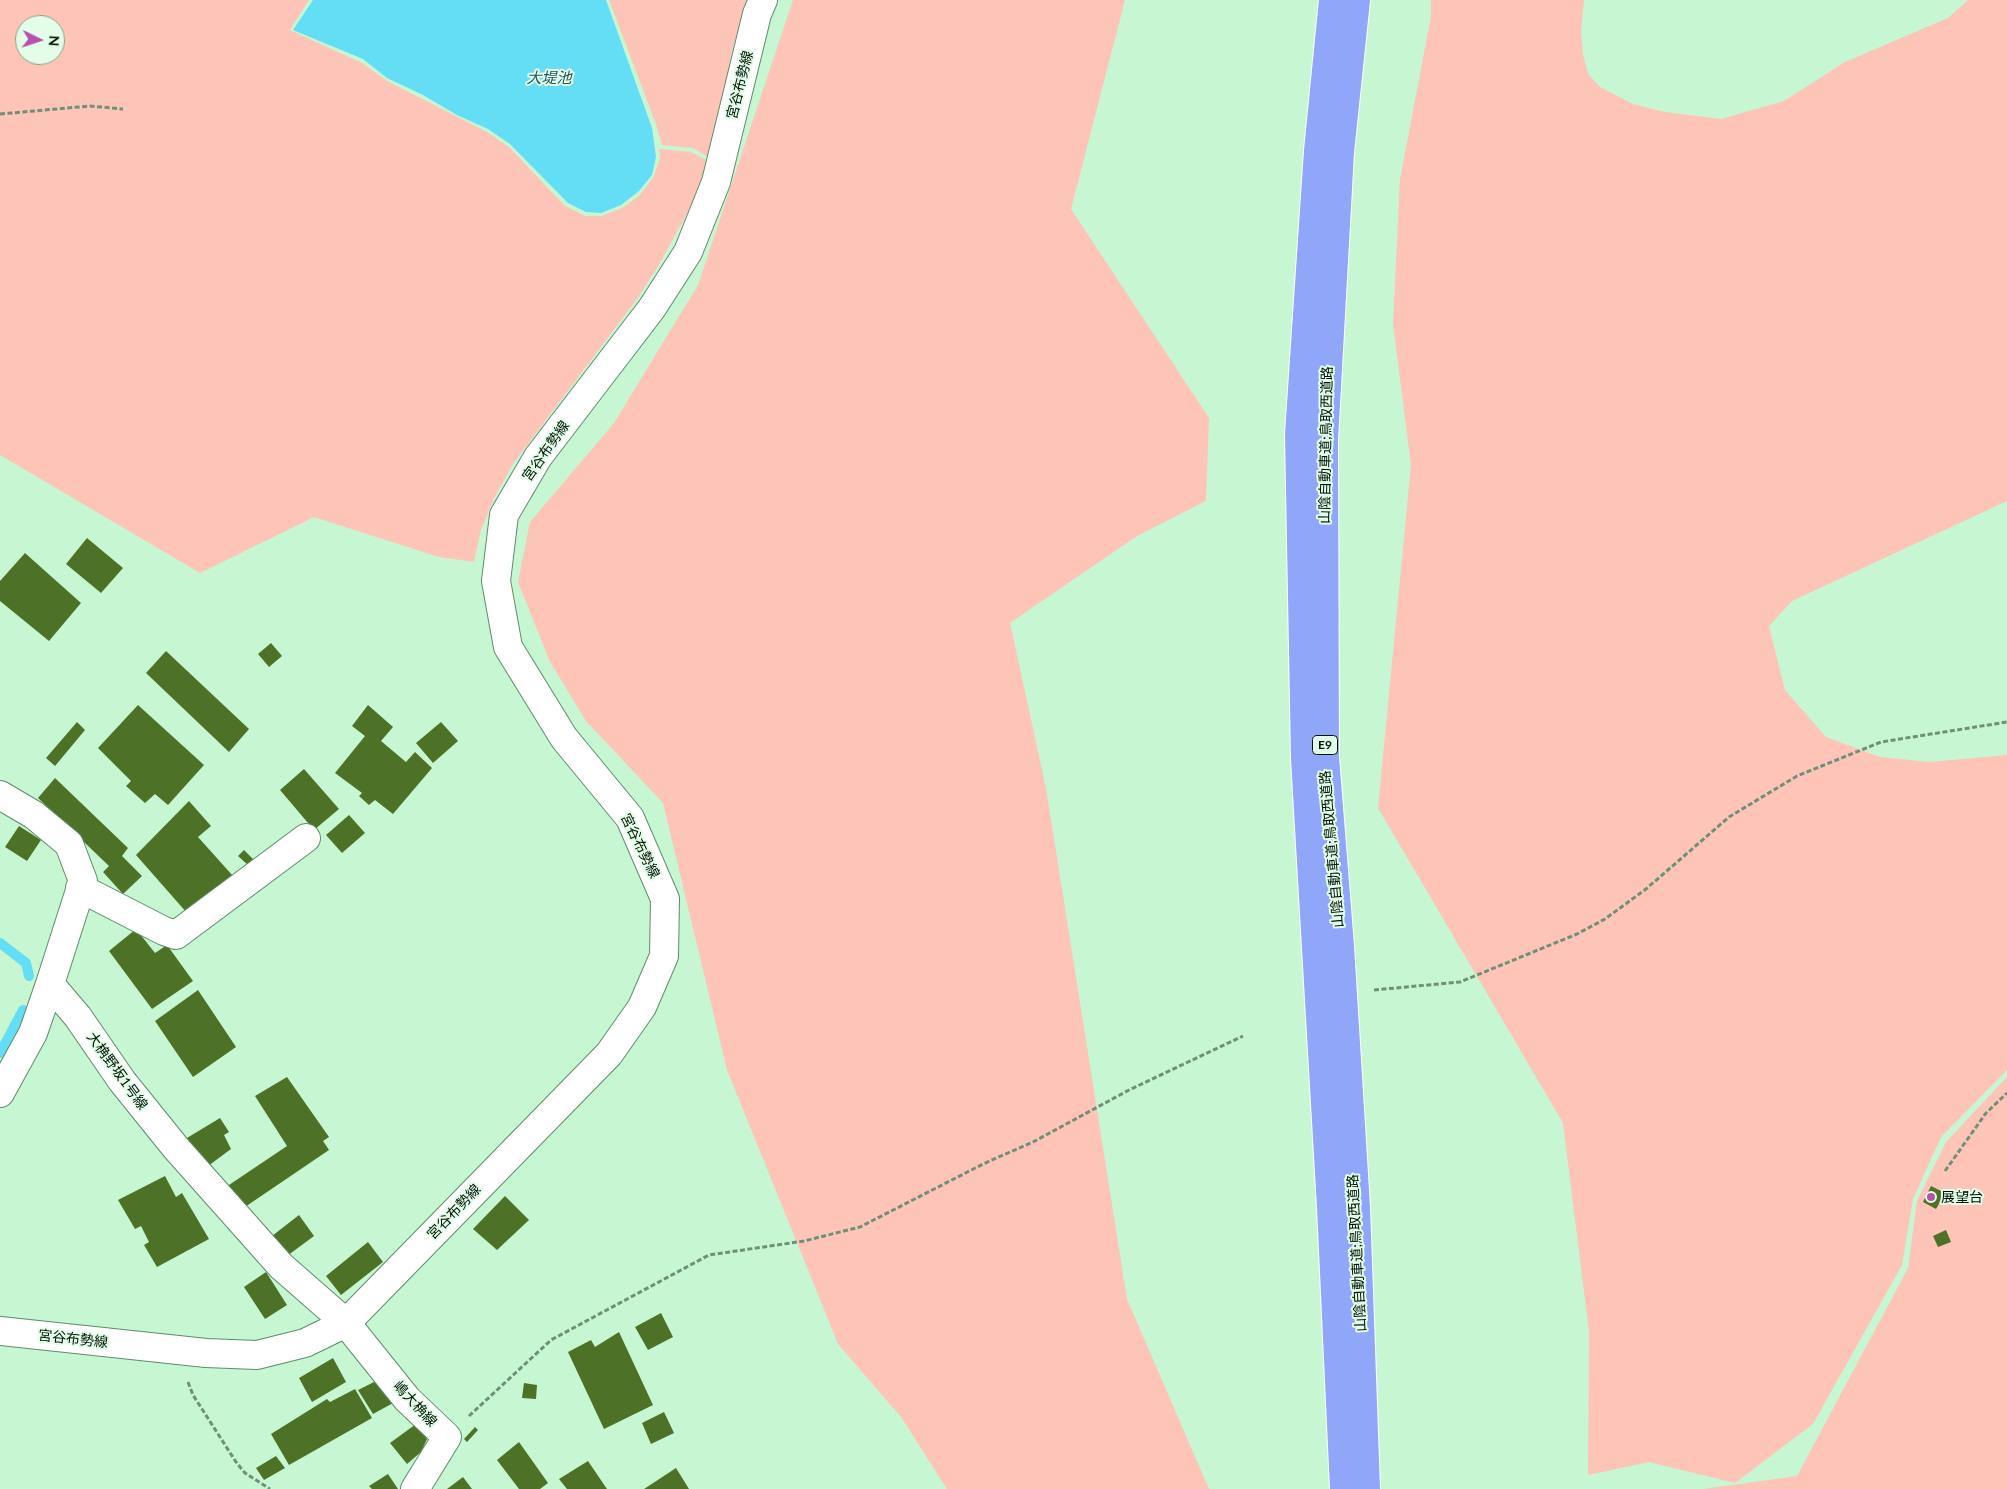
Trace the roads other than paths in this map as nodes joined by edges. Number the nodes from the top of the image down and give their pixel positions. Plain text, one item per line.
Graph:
1 (763, 0) edge
2 (1334, 0) edge
3 (1356, 0) edge
4 (0, 795) edge
5 (306, 838) dead end
6 (80, 888) junction
7 (50, 984) junction
8 (0, 1093) edge
9 (346, 1323) junction
10 (0, 1331) edge
11 (415, 1489) edge
12 (1344, 1489) edge
13 (1366, 1489) edge

1 - 9 street, 宮谷布勢線
2 - 12 highway, 山陰自動車道;鳥取西道路 / E9
3 - 13 highway, 山陰自動車道;鳥取西道路 / E9
4 - 6 street
5 - 6 street
6 - 7 street
7 - 8 street
7 - 9 street, 大桷野坂1号線
9 - 10 street, 宮谷布勢線
9 - 11 street, 嶋大桷線

